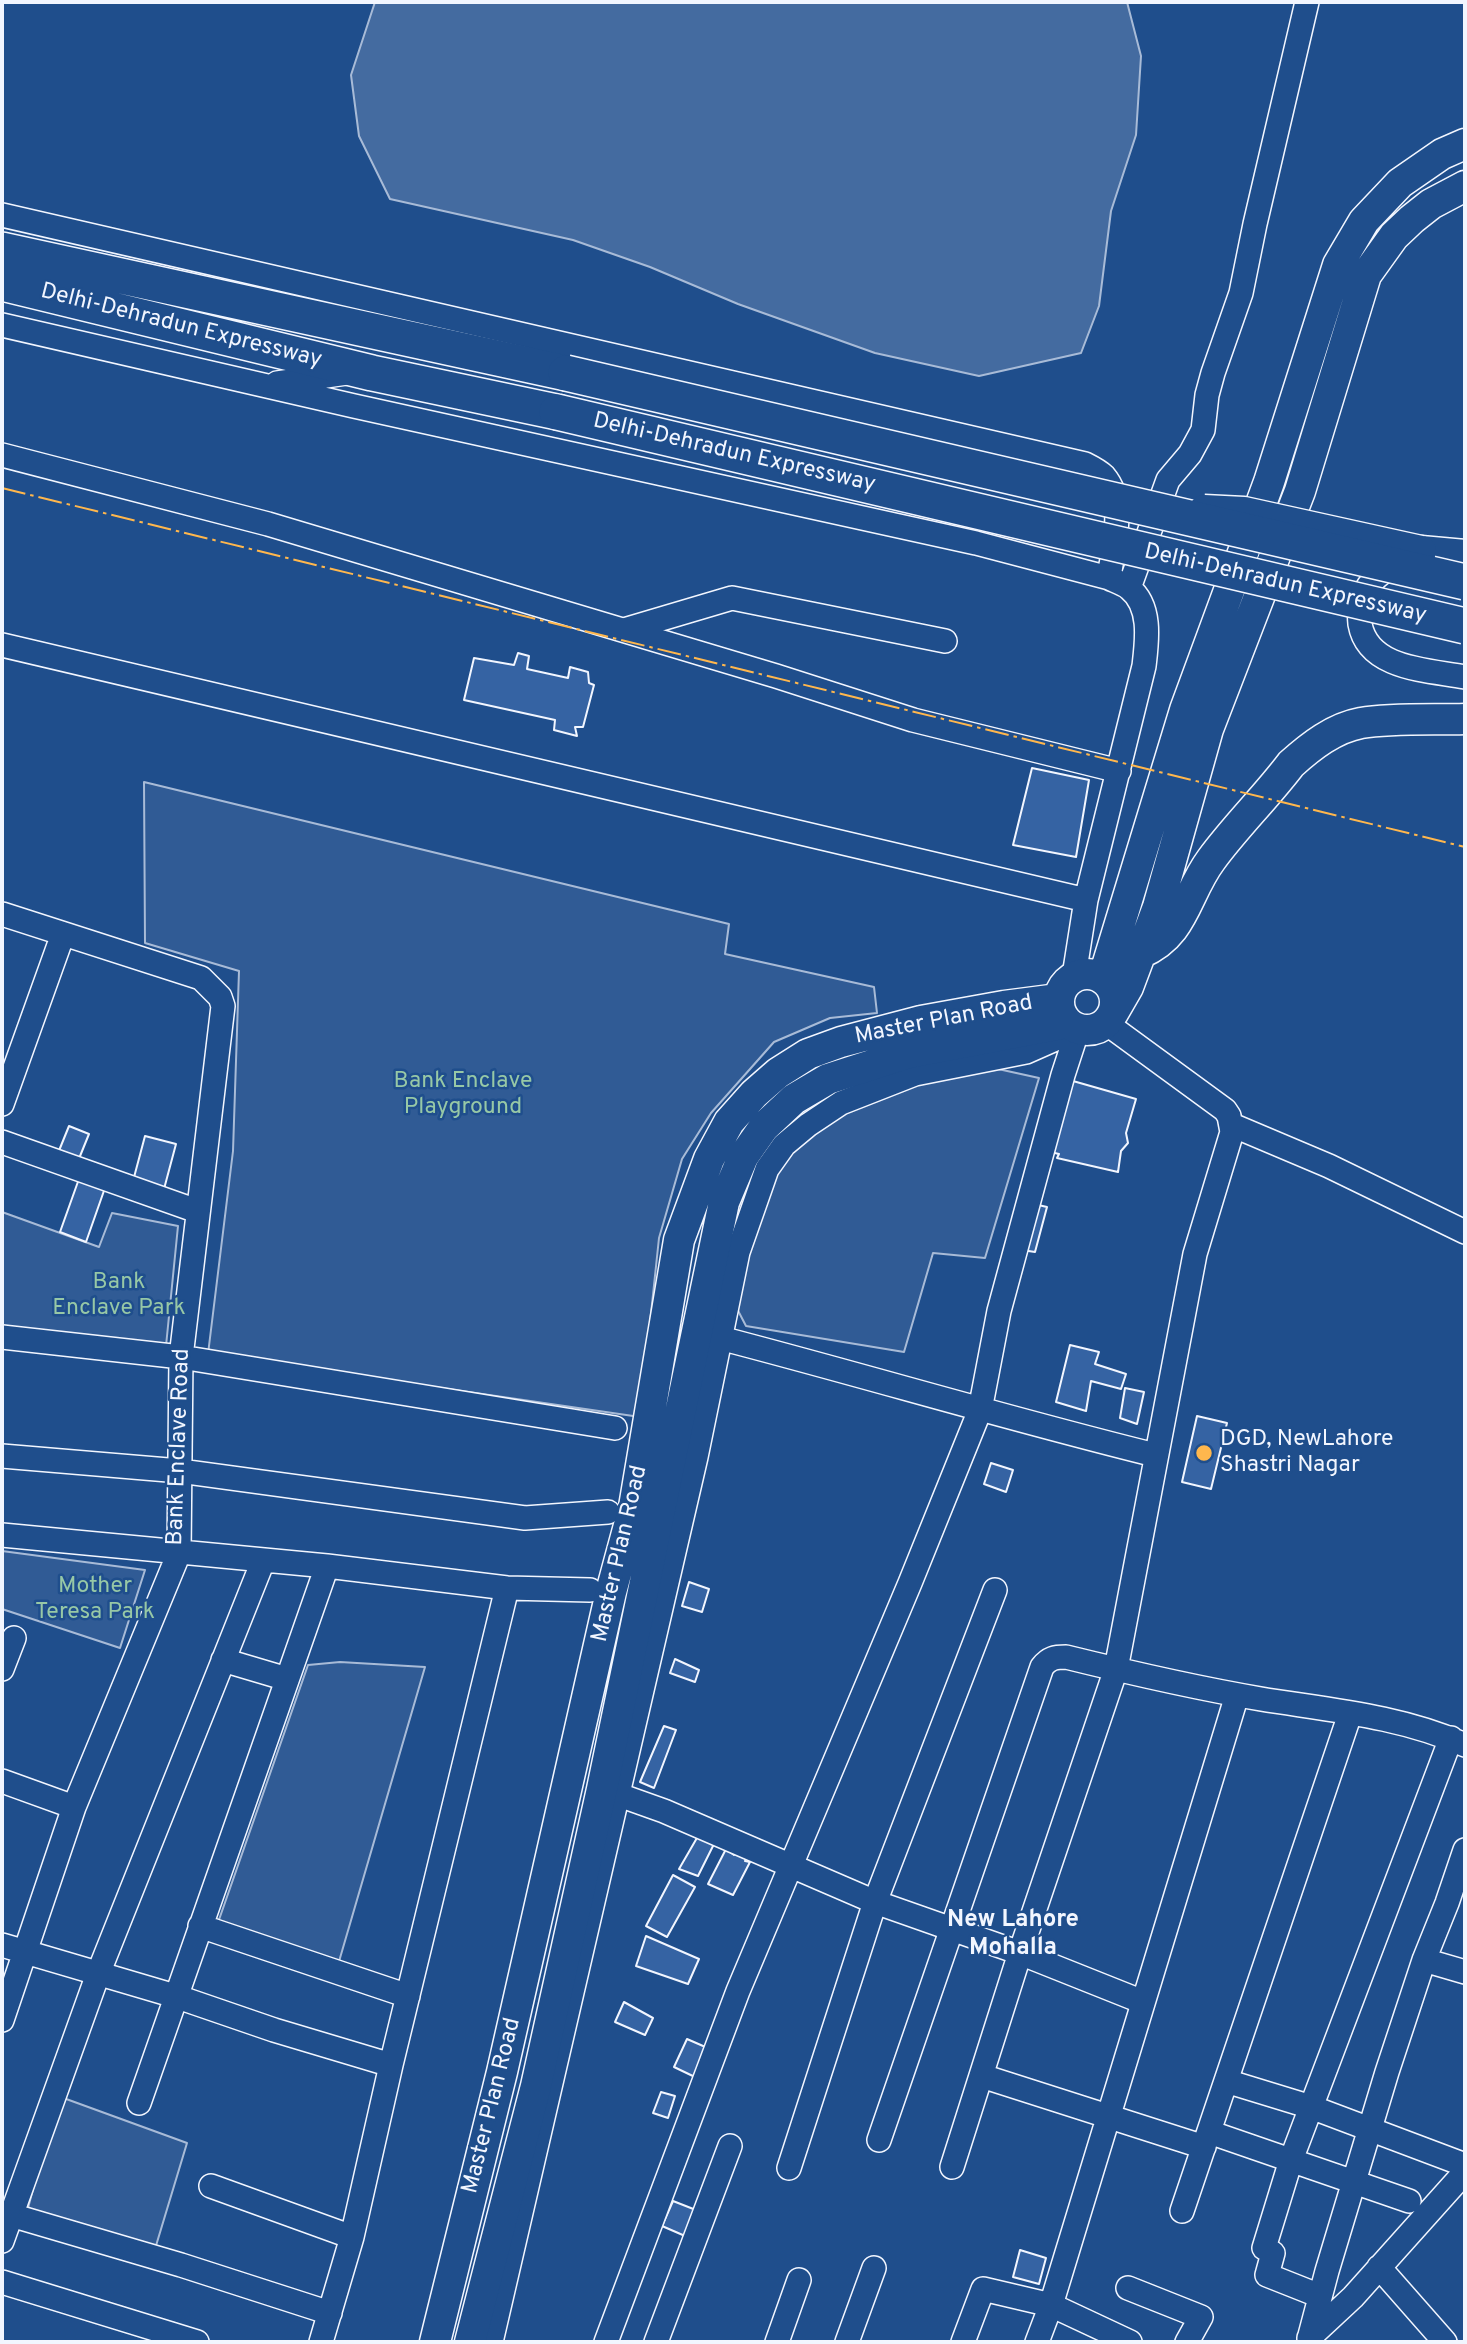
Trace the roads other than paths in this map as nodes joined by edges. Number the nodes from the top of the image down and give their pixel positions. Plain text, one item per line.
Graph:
1 (1307, 2) edge
2 (1465, 144) edge
3 (1465, 186) edge
4 (2, 215) edge
5 (2, 250) edge
6 (2, 283) edge
7 (278, 294) junction
8 (323, 303) junction
9 (370, 314) junction
10 (2, 324) edge
11 (277, 350) junction
12 (361, 371) junction
13 (315, 378) junction
14 (265, 385) junction
15 (354, 406) junction
16 (2, 455) edge
17 (1137, 507) junction
18 (1465, 557) edge
19 (1465, 582) edge
20 (1119, 583) junction
21 (1465, 626) edge
22 (624, 631) junction
23 (945, 641) dead end
24 (2, 645) edge
25 (1465, 677) edge
26 (1465, 719) edge
27 (1119, 771) junction
28 (1086, 900) junction
29 (2, 914) edge
30 (63, 934) junction
31 (1141, 953) junction
32 (1086, 1006) junction
33 (2, 1104) edge
34 (1232, 1125) junction
35 (2, 1142) edge
36 (197, 1211) junction
37 (1465, 1232) edge
38 (2, 1337) edge
39 (720, 1338) junction
40 (181, 1357) junction
41 (696, 1400) junction
42 (980, 1410) junction
43 (615, 1428) dead end
44 (1155, 1455) junction
45 (2, 1456) edge
46 (180, 1471) junction
47 (608, 1512) dead end
48 (2, 1535) edge
49 (179, 1553) junction
50 (263, 1560) junction
51 (327, 1566) junction
52 (507, 1588) junction
53 (590, 1590) dead end
54 (995, 1590) dead end
55 (14, 1638) dead end
56 (223, 1660) junction
57 (2, 1669) edge
58 (1116, 1670) junction
59 (287, 1679) junction
60 (1237, 1695) junction
61 (1350, 1714) junction
62 (1458, 1741) edge
63 (2, 1781) edge
64 (610, 1792) junction
65 (74, 1807) junction
66 (1465, 1850) edge
67 (791, 1867) junction
68 (875, 1902) junction
69 (1456, 1906) edge
70 (200, 1926) junction
71 (950, 1929) junction
72 (2, 1945) edge
73 (25, 1952) junction
74 (1020, 1953) junction
75 (1424, 1960) junction
76 (1465, 1972) edge
77 (98, 1974) junction
78 (175, 1996) junction
79 (408, 1996) junction
80 (1143, 2002) junction
81 (2, 2020) edge
82 (391, 2065) junction
83 (982, 2076) junction
84 (1226, 2081) junction
85 (139, 2103) dead end
86 (1311, 2108) junction
87 (1108, 2116) junction
88 (1369, 2128) junction
89 (1207, 2139) junction
90 (879, 2140) dead end
91 (730, 2146) dead end
92 (1291, 2160) junction
93 (1465, 2165) edge
94 (952, 2167) dead end
95 (789, 2168) dead end
96 (1465, 2172) edge
97 (1354, 2182) junction
98 (211, 2186) dead end
99 (1409, 2201) dead end
100 (1182, 2211) dead end
101 (11, 2215) junction
102 (352, 2237) junction
103 (2, 2241) edge
104 (1378, 2267) junction
105 (874, 2268) dead end
106 (799, 2280) dead end
107 (2, 2282) edge
108 (1128, 2288) dead end
109 (1320, 2296) junction
110 (1051, 2305) junction
111 (330, 2313) junction
112 (1307, 2340) edge
113 (197, 2342) edge
114 (321, 2342) edge
115 (435, 2342) edge
116 (470, 2342) edge
117 (491, 2342) edge
118 (606, 2342) edge
119 (656, 2342) edge
120 (777, 2342) edge
121 (848, 2342) edge
122 (963, 2342) edge
123 (1037, 2342) edge
124 (1130, 2342) edge
125 (1187, 2342) edge
126 (1445, 2342) edge

1 - 20 street
2 - 32 main road
3 - 31 main road
4 - 7 street
5 - 7 highway, Delhi-Dehradun Expressway
6 - 11 highway, Delhi-Dehradun Expressway
7 - 8 street
7 - 9 highway, Delhi-Dehradun Expressway
8 - 9 street
8 - 9 street
9 - 17 highway, Delhi-Dehradun Expressway, bridge
9 - 20 street
10 - 14 street
11 - 12 highway, Delhi-Dehradun Expressway
11 - 13 street
12 - 13 street
12 - 21 highway, Delhi-Dehradun Expressway, bridge
13 - 14 street
13 - 15 street
14 - 15 street
15 - 20 street
16 - 22 street
17 - 18 main road, bridge
17 - 19 highway, Delhi-Dehradun Expressway, bridge
18 - 25 street
20 - 27 street
22 - 23 street
22 - 27 street
24 - 28 street
26 - 31 main road
27 - 28 street
28 - 32 street
29 - 30 street, Bank Enclave Road
30 - 33 street
30 - 36 street, Bank Enclave Road
31 - 32 main road
32 - 34 street
32 - 39 street
32 - 41 main road
32 - 42 street
32 - 115 main road, Master Plan Road
34 - 37 street
34 - 44 street
35 - 36 street
36 - 40 street, Bank Enclave Road
38 - 40 street
39 - 41 street
39 - 42 street
40 - 43 street
40 - 46 street, Bank Enclave Road
41 - 64 main road
42 - 44 street
42 - 67 street
44 - 58 street
45 - 46 street
46 - 47 street
46 - 49 street, Bank Enclave Road
48 - 49 street
49 - 50 street
49 - 65 street, Bank Enclave Road
50 - 51 street
50 - 56 street
51 - 52 street
51 - 59 street
52 - 53 street
52 - 79 street
54 - 68 street
55 - 57 street
56 - 59 street
56 - 77 street
58 - 60 street
58 - 71 street
58 - 74 street
59 - 70 street
60 - 61 street
60 - 80 street
61 - 62 street
61 - 84 street
62 - 86 street
63 - 65 street
64 - 67 street
64 - 116 main road
64 - 117 street
65 - 73 street, Bank Enclave Road
66 - 69 street
67 - 68 street
67 - 118 street
68 - 71 street
68 - 95 street
69 - 75 street
70 - 78 street
70 - 79 street
71 - 74 street
71 - 90 street
72 - 73 street
73 - 77 street
73 - 81 street, Bank Enclave Road
74 - 80 street
74 - 83 street
75 - 76 street
75 - 88 street
77 - 78 street
77 - 101 street
78 - 82 street
78 - 85 street
79 - 82 street
80 - 87 street
82 - 102 street
83 - 87 street
83 - 94 street
84 - 86 street
84 - 89 street
86 - 88 street
86 - 92 street
87 - 89 street
87 - 110 street
88 - 93 street
88 - 97 street
89 - 92 street
89 - 100 street
91 - 119 street
92 - 97 street
92 - 109 street
96 - 104 street
97 - 99 street
97 - 109 street
98 - 102 street
101 - 103 street
101 - 111 street
102 - 111 street
104 - 112 street
104 - 126 street
105 - 121 street
106 - 120 street
107 - 113 street
108 - 125 street
109 - 112 street
110 - 122 street
110 - 123 street
110 - 124 street
111 - 114 street

